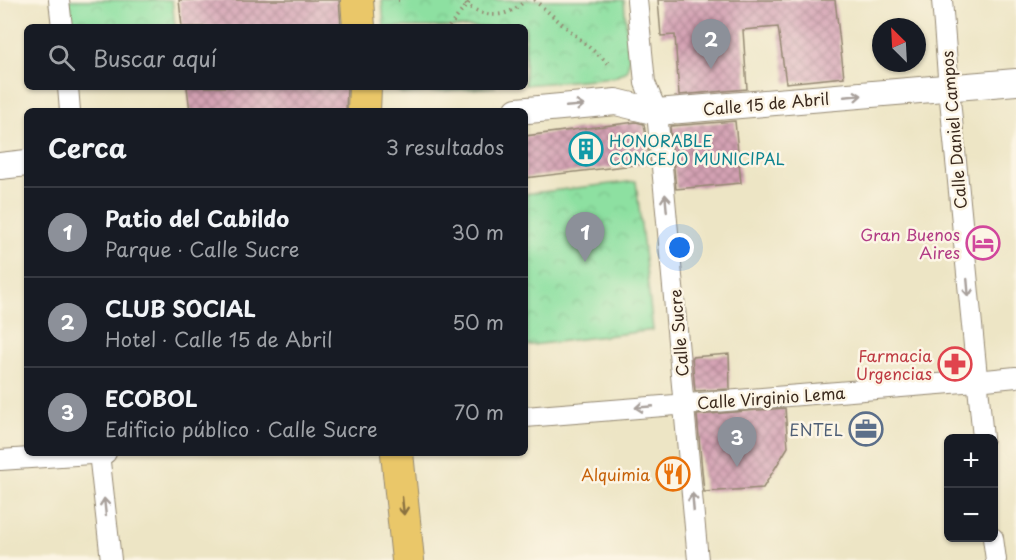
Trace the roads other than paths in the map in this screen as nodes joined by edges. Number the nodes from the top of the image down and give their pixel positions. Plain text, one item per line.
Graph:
1 (59, 0) edge
2 (357, 0) edge
3 (637, 0) edge
4 (942, 0) edge
5 (62, 24) edge
6 (359, 24) edge
7 (1016, 82) edge
8 (949, 89) junction
9 (68, 90) edge
10 (365, 90) edge
11 (70, 108) edge
12 (364, 108) edge
13 (528, 110) edge
14 (657, 112) junction
15 (24, 163) edge
16 (0, 165) edge
17 (1016, 377) edge
18 (976, 381) junction
19 (685, 403) junction
20 (528, 417) edge
21 (983, 434) edge
22 (57, 456) edge
23 (99, 456) edge
24 (397, 456) edge
25 (0, 460) edge
26 (994, 542) edge
27 (111, 560) edge
28 (408, 560) edge
29 (698, 560) edge
30 (996, 560) edge

1 - 5 street
2 - 6 main road
3 - 14 street, Calle Sucre
4 - 8 street, Calle Daniel Campos
7 - 8 street, Calle 15 de Abril
14 -> 8 street, Calle 15 de Abril
8 -> 18 street, Calle Daniel Campos
9 - 11 street
10 - 12 main road
13 -> 14 street, Calle 15 de Abril
19 -> 14 street, Calle Sucre
15 - 16 street
17 - 18 street, Calle Virginio Lema
18 - 19 street, Calle Virginio Lema
18 - 21 street, Calle Daniel Campos
19 -> 20 street, Calle Virginio Lema
29 -> 19 street, Calle Sucre
22 - 25 street
27 -> 23 street
24 -> 28 main road
26 - 30 street

